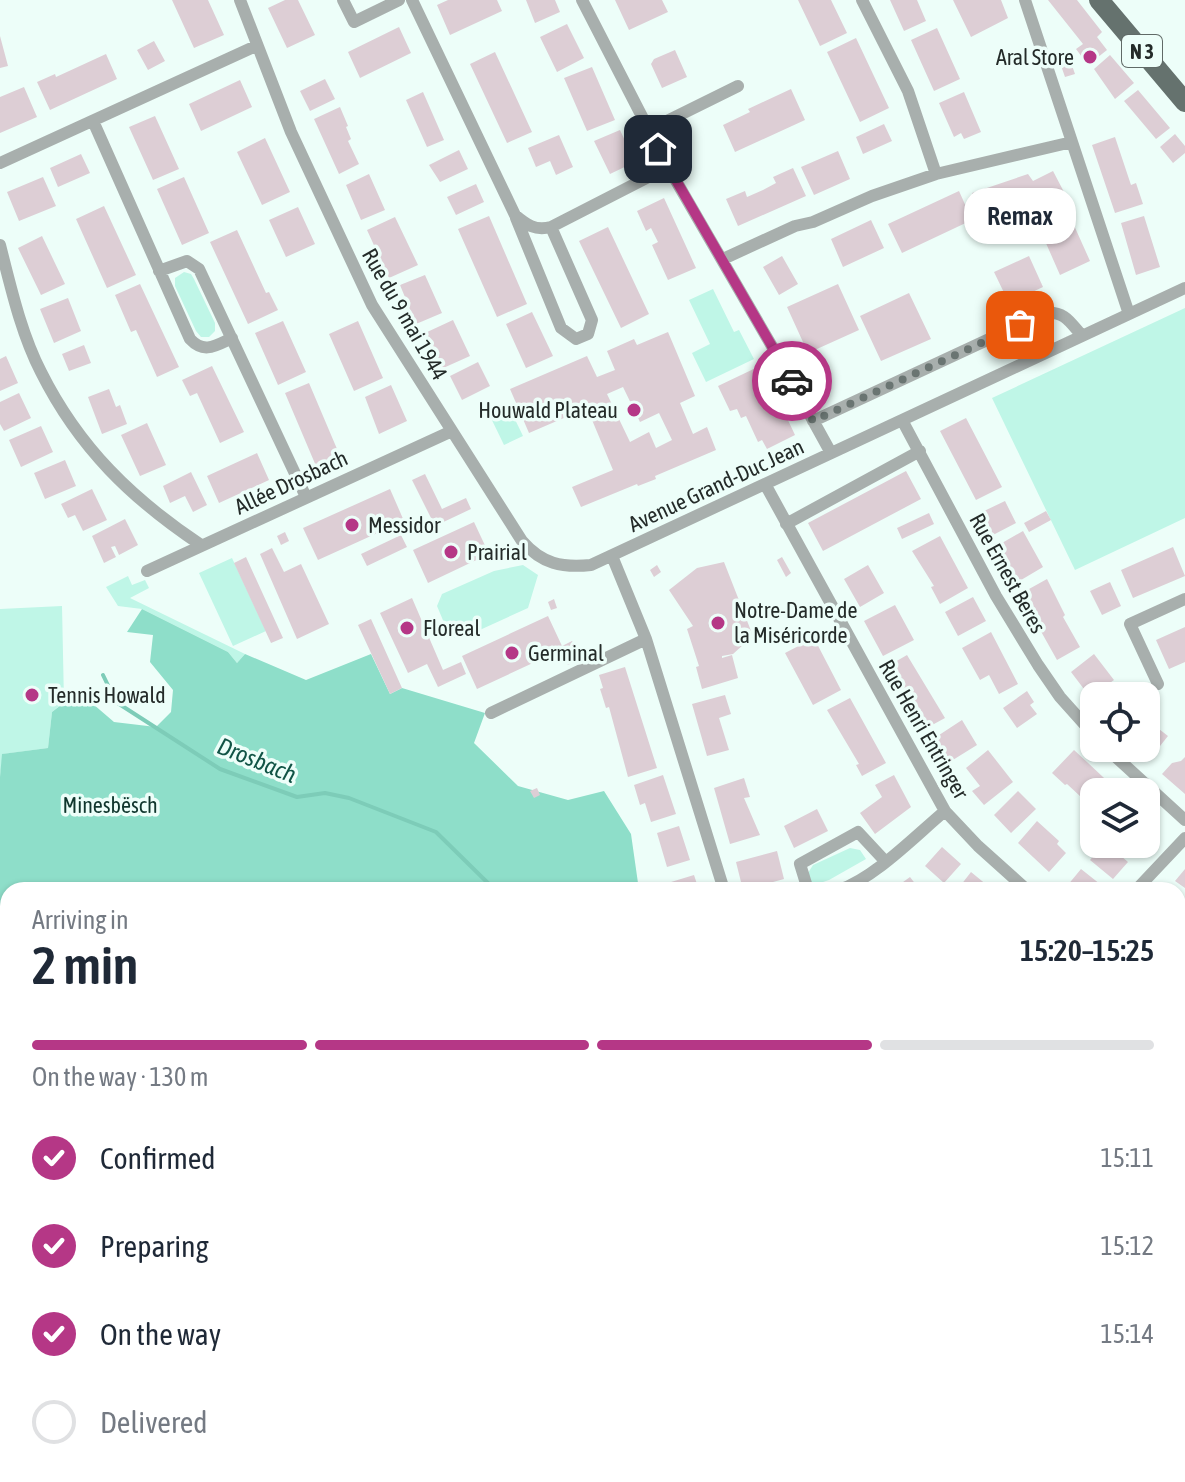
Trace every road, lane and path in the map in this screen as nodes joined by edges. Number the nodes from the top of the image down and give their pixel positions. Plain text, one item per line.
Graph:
1 (240, 0) edge
2 (343, 0) edge
3 (399, 0) edge
4 (412, 0) edge
5 (582, 0) edge
6 (862, 0) edge
7 (1025, 0) edge
8 (1099, 0) edge
9 (256, 46) junction
10 (738, 86) dead end
11 (1185, 102) edge
12 (93, 121) junction
13 (649, 130) junction
14 (1072, 142) junction
15 (0, 163) edge
16 (668, 167) junction
17 (936, 174) junction
18 (515, 215) junction
19 (551, 227) junction
20 (0, 245) edge
21 (723, 259) junction
22 (159, 271) junction
23 (1185, 288) edge
24 (1129, 314) junction
25 (1082, 336) junction
26 (232, 338) junction
27 (902, 420) junction
28 (813, 421) junction
29 (452, 431) junction
30 (920, 451) junction
31 (831, 453) junction
32 (765, 484) junction
33 (306, 497) junction
34 (786, 524) junction
35 (201, 545) junction
36 (612, 556) junction
37 (147, 571) dead end
38 (1185, 599) edge
39 (646, 639) junction
40 (1157, 682) edge
41 (491, 713) dead end
42 (1080, 719) edge
43 (1121, 762) edge
44 (945, 811) junction
45 (1185, 820) edge
46 (1185, 838) edge
47 (885, 861) junction
48 (722, 882) edge
49 (806, 882) edge
50 (856, 882) edge
51 (1018, 882) edge
52 (1144, 882) edge

1 - 9 street, Rue du 9 mai 1944
2 - 3 street
4 - 18 street
5 - 13 street
6 - 17 street
7 - 14 street
8 - 11 main road, N 3
9 - 12 street
9 - 29 street, Rue du 9 mai 1944
10 - 13 street
12 - 15 street
12 - 22 street
13 - 16 street
14 - 17 street
14 - 24 street
16 - 19 street
16 - 21 street
17 - 21 street
18 - 19 street
18 - 19 street
20 - 35 street
21 - 28 street
22 - 26 street
22 - 26 street
23 - 24 street, Avenue Grand-Duc Jean
24 - 25 street, Avenue Grand-Duc Jean
25 - 27 street, Avenue Grand-Duc Jean
25 - 28 street
26 - 33 street
27 - 30 street, Rue Ernest Beres
27 - 31 street, Avenue Grand-Duc Jean
28 - 31 street
29 - 33 street, Allée Drosbach
29 - 36 street, Rue du 9 mai 1944
30 - 34 street
30 - 42 street, Rue Ernest Beres
31 - 32 street, Avenue Grand-Duc Jean
32 - 34 street, Rue Henri Entringer
32 - 36 street, Avenue Grand-Duc Jean
33 - 35 street, Allée Drosbach
34 - 44 street, Rue Henri Entringer
35 - 37 street, Allée Drosbach
36 - 39 street
38 - 40 street
39 - 41 street
39 - 48 street
43 - 45 street
44 - 47 street
44 - 51 street, Rue Henri Entringer
46 - 52 street
47 - 49 street
47 - 50 street

